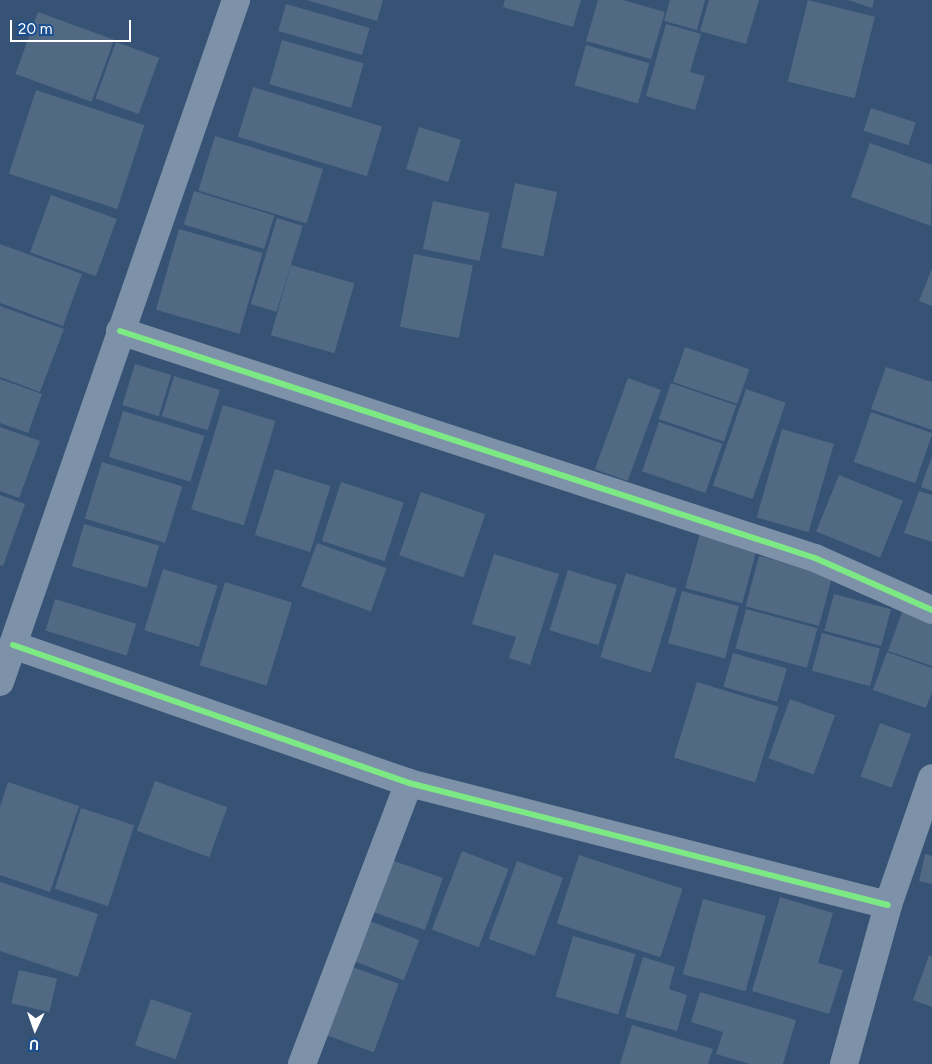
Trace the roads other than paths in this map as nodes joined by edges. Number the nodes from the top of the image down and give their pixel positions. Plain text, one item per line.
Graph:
1 (236, 0) edge
2 (120, 331) junction
3 (932, 610) edge
4 (12, 645) junction
5 (0, 682) edge
6 (932, 778) edge
7 (409, 783) junction
8 (888, 905) junction
9 (302, 1064) edge
10 (844, 1064) edge

1 - 2 street
2 - 3 street
2 - 4 street
4 - 5 street
4 - 7 street
6 - 8 street
7 - 8 street
7 - 9 street
8 - 10 street

